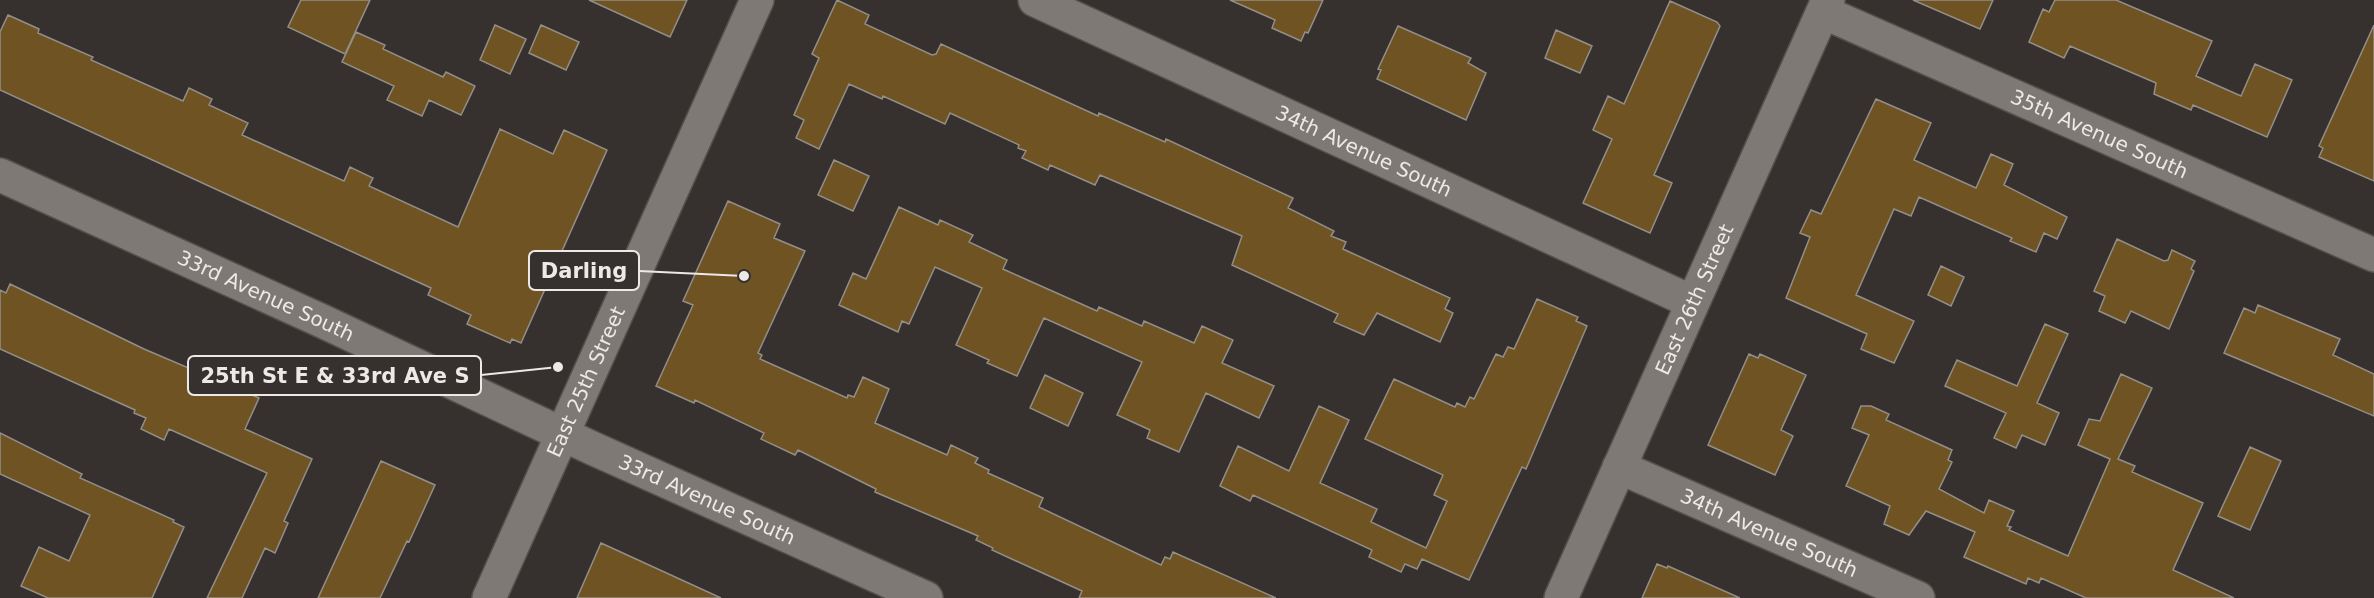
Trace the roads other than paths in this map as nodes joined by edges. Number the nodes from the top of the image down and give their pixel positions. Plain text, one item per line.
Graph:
1 (757, 0) edge
2 (1035, 0) edge
3 (1826, 6) edge
4 (0, 175) edge
5 (2374, 255) edge
6 (1692, 302) junction
7 (562, 435) junction
8 (1619, 467) junction
9 (489, 598) edge
10 (926, 598) edge
11 (1561, 598) edge
12 (1918, 598) edge

1 - 7 street, East 25th Street
2 - 6 street, 34th Avenue South
3 - 5 street, 35th Avenue South
3 - 6 street, East 26th Street
4 - 7 street, 33rd Avenue South
6 - 8 street, East 26th Street
7 - 9 street, East 25th Street
7 - 10 street, 33rd Avenue South
8 - 11 street, East 26th Street
8 - 12 street, 34th Avenue South

